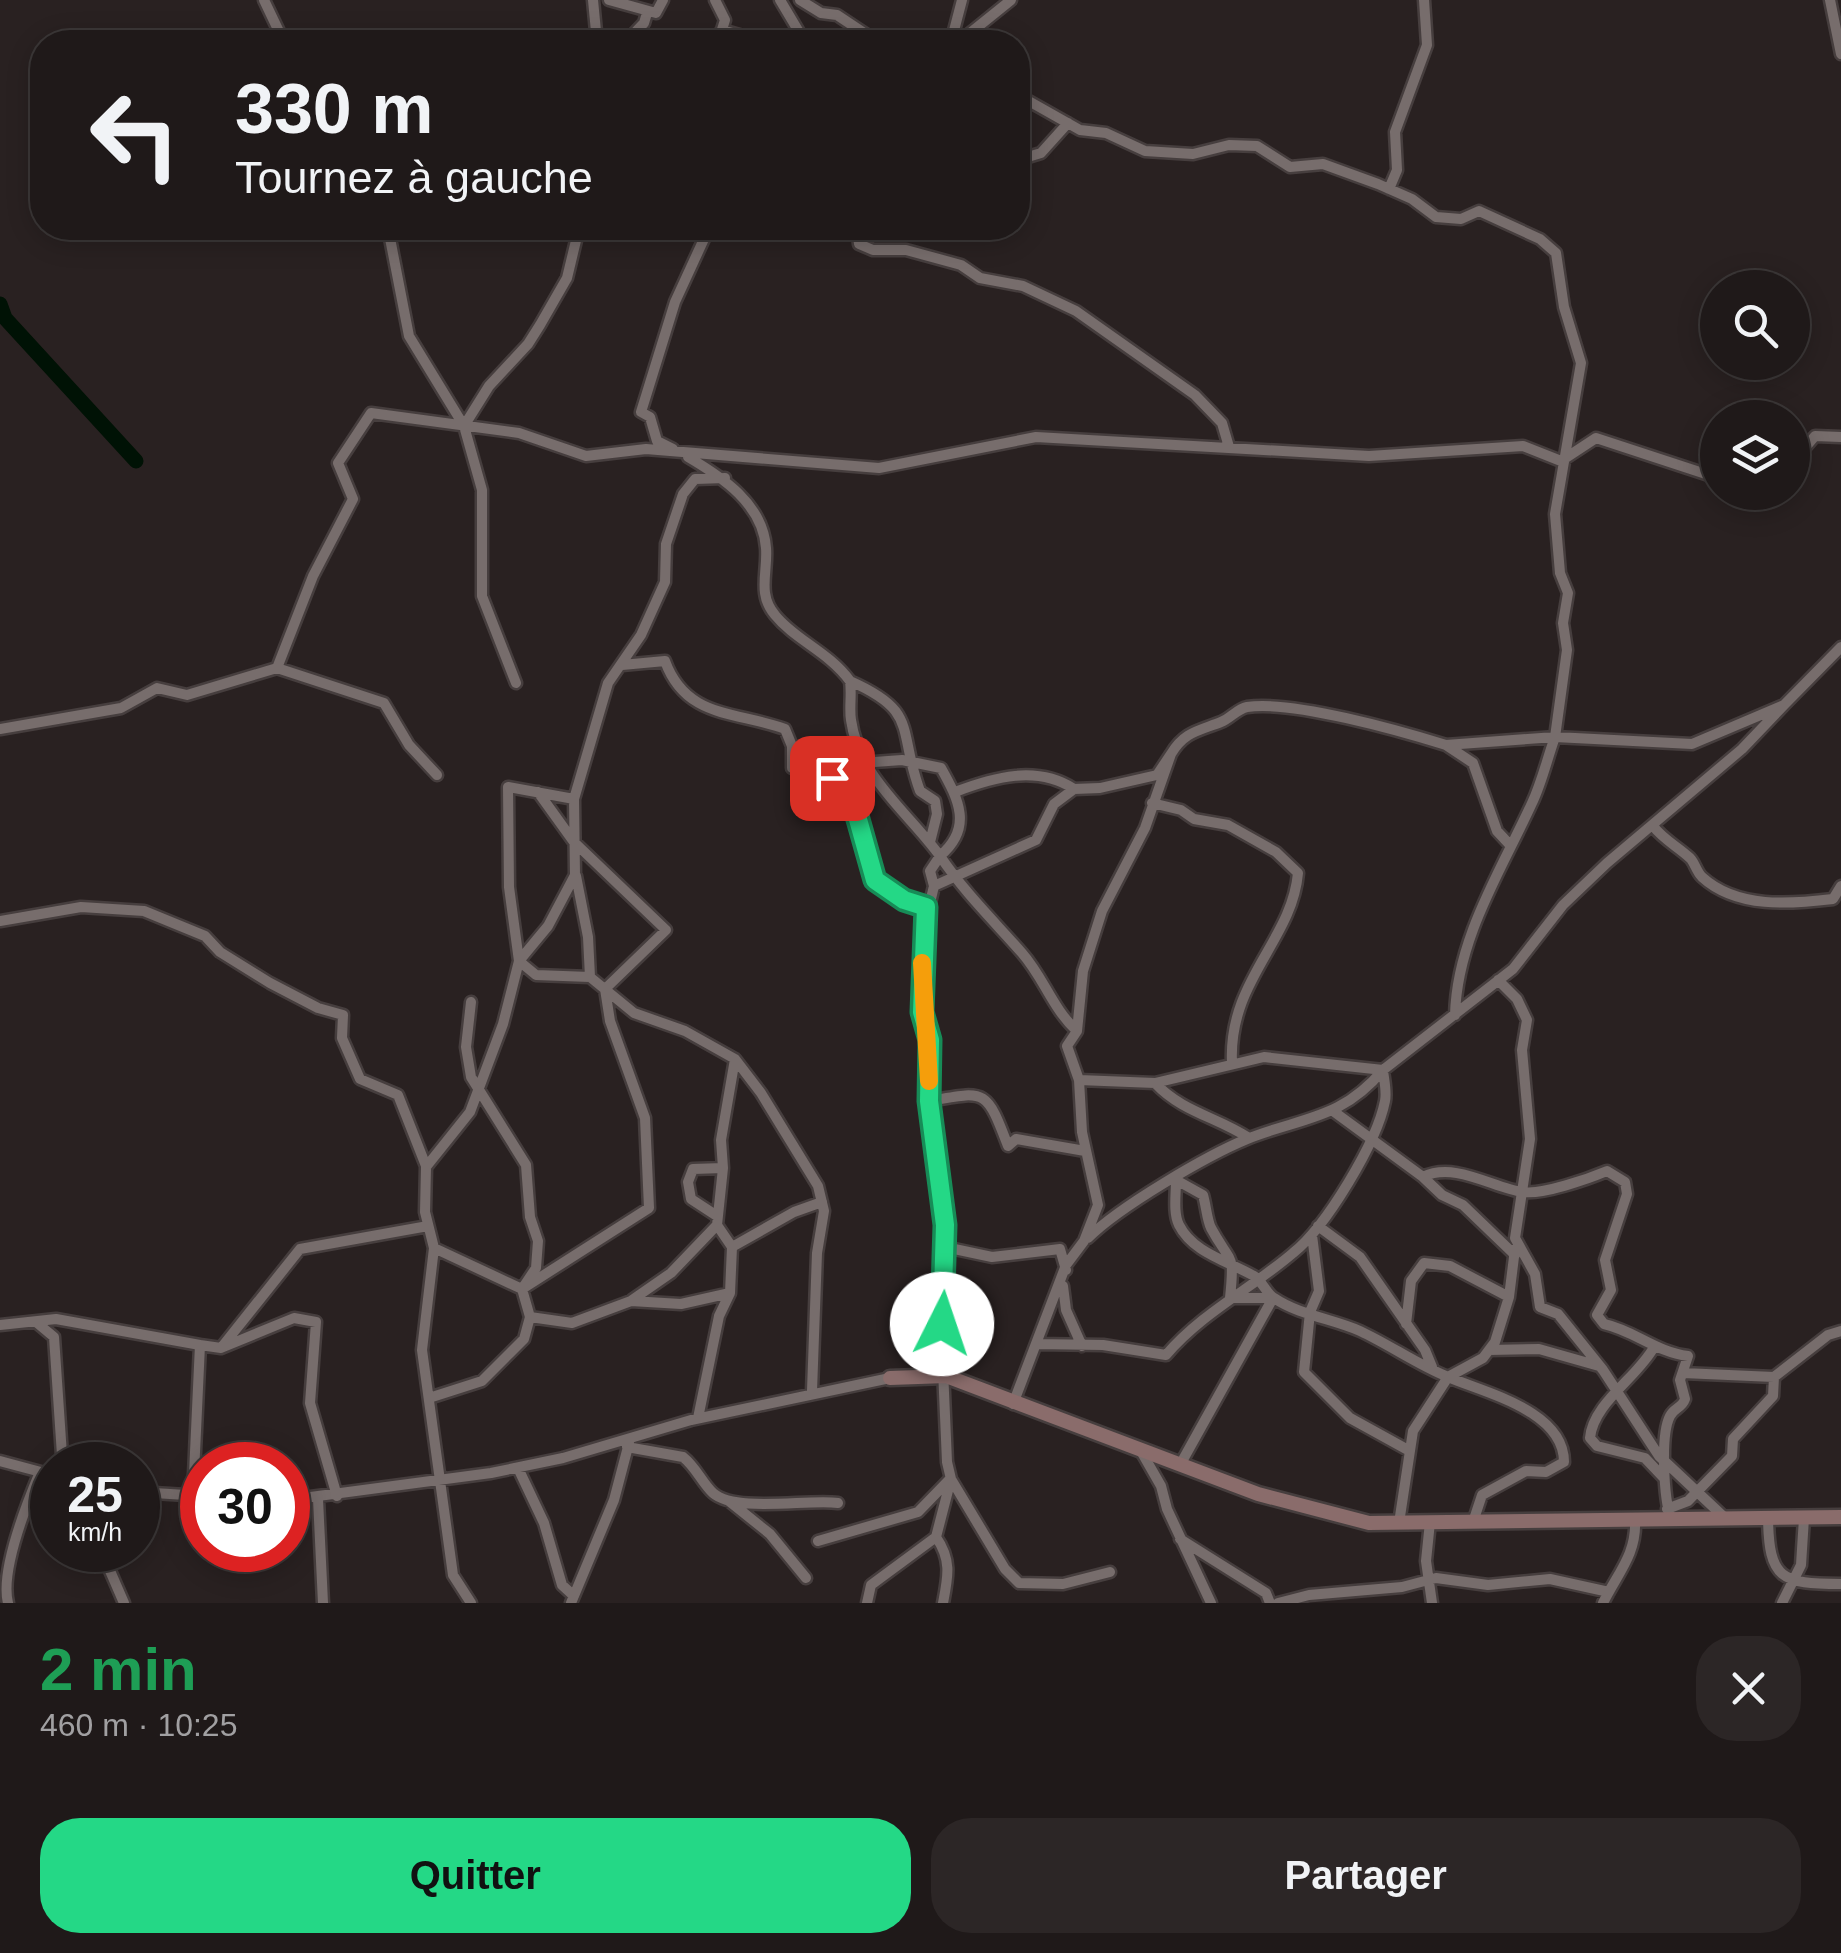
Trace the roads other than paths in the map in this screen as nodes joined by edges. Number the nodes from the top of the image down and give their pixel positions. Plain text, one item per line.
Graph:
1 (264, 0) edge
2 (592, 0) edge
3 (609, 0) edge
4 (663, 0) edge
5 (715, 0) edge
6 (780, 0) edge
7 (800, 0) edge
8 (962, 0) edge
9 (1011, 0) edge
10 (1424, 0) edge
11 (1830, 0) edge
12 (647, 13) junction
13 (278, 30) edge
14 (596, 30) edge
15 (638, 30) edge
16 (722, 30) edge
17 (798, 30) edge
18 (860, 30) edge
19 (954, 30) edge
20 (974, 30) edge
21 (1841, 54) edge
22 (1030, 101) edge
23 (1068, 122) junction
24 (1030, 156) edge
25 (1389, 189) junction
26 (390, 240) edge
27 (576, 240) edge
28 (703, 240) edge
29 (858, 240) edge
30 (464, 426) junction
31 (1841, 438) edge
32 (1810, 442) edge
33 (1229, 447) junction
34 (687, 456) junction
35 (1561, 461) junction
36 (1700, 472) edge
37 (724, 478) junction
38 (1841, 647) edge
39 (622, 665) junction
40 (276, 668) junction
41 (850, 681) junction
42 (516, 683) dead end
43 (1784, 705) junction
44 (0, 729) edge
45 (1555, 737) junction
46 (1446, 746) junction
47 (1171, 754) junction
48 (910, 761) junction
49 (870, 766) junction
50 (814, 768) junction
51 (438, 775) dead end
52 (1074, 789) junction
53 (538, 792) junction
54 (955, 792) junction
55 (574, 799) junction
56 (1152, 803) junction
57 (1654, 826) junction
58 (574, 842) junction
59 (930, 842) junction
60 (1511, 846) junction
61 (940, 856) junction
62 (576, 875) junction
63 (954, 876) junction
64 (934, 886) junction
65 (1841, 886) edge
66 (926, 907) junction
67 (0, 922) edge
68 (519, 961) junction
69 (590, 977) junction
70 (1498, 980) junction
71 (605, 988) junction
72 (471, 1002) dead end
73 (1455, 1014) junction
74 (1077, 1031) junction
75 (735, 1059) junction
76 (1232, 1062) junction
77 (1383, 1070) junction
78 (1079, 1080) junction
79 (1155, 1083) junction
80 (478, 1090) junction
81 (929, 1101) junction
82 (1332, 1112) junction
83 (1249, 1138) junction
84 (1369, 1140) junction
85 (1086, 1151) junction
86 (426, 1167) junction
87 (724, 1168) junction
88 (1424, 1176) junction
89 (1176, 1180) junction
90 (1522, 1193) junction
91 (822, 1202) junction
92 (717, 1220) junction
93 (428, 1226) junction
94 (1315, 1230) junction
95 (1515, 1238) junction
96 (1084, 1241) junction
97 (732, 1247) junction
98 (945, 1247) junction
99 (434, 1248) junction
100 (1514, 1255) junction
101 (1066, 1264) junction
102 (1234, 1266) junction
103 (1259, 1279) junction
104 (522, 1290) junction
105 (730, 1293) junction
106 (1509, 1297) junction
107 (1230, 1298) junction
108 (1273, 1298) junction
109 (631, 1301) junction
110 (1310, 1312) junction
111 (530, 1317) junction
112 (36, 1322) junction
113 (0, 1324) edge
114 (1406, 1324) junction
115 (1841, 1331) edge
116 (1036, 1344) junction
117 (200, 1345) junction
118 (1082, 1346) junction
119 (1654, 1347) junction
120 (222, 1348) junction
121 (1489, 1350) junction
122 (1600, 1366) junction
123 (1432, 1368) junction
124 (1683, 1372) junction
125 (946, 1376) junction
126 (1448, 1377) junction
127 (1774, 1377) junction
128 (890, 1378) joint
129 (812, 1392) junction
130 (1615, 1393) junction
131 (429, 1398) junction
132 (1014, 1404) junction
133 (698, 1418) junction
134 (61, 1442) edge
135 (199, 1442) edge
136 (629, 1442) junction
137 (1408, 1450) junction
138 (1141, 1451) junction
139 (1664, 1460) junction
140 (0, 1462) edge
141 (1180, 1465) junction
142 (518, 1468) junction
143 (30, 1470) edge
144 (1664, 1478) junction
145 (950, 1479) junction
146 (440, 1481) junction
147 (1698, 1491) junction
148 (30, 1496) edge
149 (337, 1496) junction
150 (310, 1499) edge
151 (318, 1499) junction
152 (727, 1499) junction
153 (838, 1503) dead end
154 (1669, 1514) junction
155 (1841, 1517) edge
156 (1768, 1518) junction
157 (1804, 1518) junction
158 (1726, 1519) junction
159 (1635, 1520) junction
160 (1430, 1522) junction
161 (1474, 1522) junction
162 (1399, 1523) junction
163 (0, 1537) edge
164 (936, 1537) junction
165 (13, 1538) junction
166 (1180, 1539) junction
167 (818, 1541) dead end
168 (111, 1572) edge
169 (1110, 1572) dead end
170 (806, 1578) dead end
171 (1430, 1579) junction
172 (1794, 1579) junction
173 (1841, 1584) edge
174 (1609, 1592) junction
175 (572, 1600) edge
176 (945, 1601) edge
177 (8, 1603) edge
178 (124, 1603) edge
179 (323, 1603) edge
180 (471, 1603) edge
181 (867, 1603) edge
182 (1211, 1603) edge
183 (1270, 1603) edge
184 (1278, 1603) edge
185 (1432, 1603) edge
186 (1603, 1603) edge
187 (1782, 1603) edge

1 - 13 street
2 - 14 street
3 - 12 street
4 - 12 street
5 - 16 street
6 - 17 street
7 - 18 street
8 - 19 street
9 - 20 street
10 - 25 street
11 - 21 street
12 - 15 street
22 - 23 street
23 - 24 street
23 - 25 street
25 - 35 street
26 - 30 street
27 - 30 street
28 - 34 street
29 - 33 street
30 - 34 street
30 - 40 street
30 - 42 street
31 - 32 street
33 - 34 street
33 - 35 street
34 - 37 street
35 - 36 street
35 - 45 street
37 - 39 street
37 - 41 street
38 - 43 street
39 - 50 street
39 - 55 street
40 - 44 street
40 - 51 street
41 - 48 street
41 - 49 street
43 - 45 street
43 - 57 street
45 - 46 street
45 - 60 street
46 - 47 street
46 - 60 street
47 - 52 street
47 - 56 street
48 - 49 street
48 - 54 street
48 - 59 street
49 - 50 street
49 - 59 street
50 - 66 street
52 - 54 street
52 - 63 street
53 - 55 street
53 - 58 street
53 - 68 street
54 - 61 street
55 - 58 street
56 - 74 street
56 - 76 street
57 - 65 street
57 - 70 street
58 - 62 street
58 - 71 street
59 - 61 street
60 - 73 street
61 - 63 street
61 - 64 street
62 - 68 street
62 - 69 street
63 - 64 street
63 - 74 street
64 - 66 street
66 - 81 street
67 - 86 street
68 - 69 street
68 - 80 street
69 - 71 street
70 - 73 street
70 - 90 street
71 - 75 street
71 - 104 street
72 - 80 street
73 - 77 street
74 - 78 street
75 - 87 street
75 - 91 street
76 - 77 street
76 - 79 street
77 - 82 street
77 - 84 street
78 - 79 street
78 - 85 street
79 - 83 street
80 - 86 street
80 - 104 street
81 - 85 street
81 - 98 street
82 - 83 street
82 - 84 street
83 - 89 street
84 - 88 street
84 - 94 street
85 - 96 street
86 - 93 street
87 - 92 street
87 - 92 street
88 - 90 street
88 - 100 street
89 - 96 street
89 - 102 street
89 - 102 street
90 - 95 street
90 - 119 street
91 - 97 street
91 - 129 street
92 - 97 street
92 - 109 street
93 - 99 street
93 - 120 street
94 - 103 street
94 - 110 street
94 - 114 street
95 - 100 street
95 - 122 street
96 - 101 street
97 - 105 street
98 - 101 street
98 - 125 street
99 - 104 street
99 - 131 street
100 - 106 street
101 - 116 street
101 - 118 street
102 - 103 street
102 - 107 street
103 - 107 street
103 - 108 street
104 - 111 street
105 - 109 street
105 - 133 street
106 - 114 street
106 - 121 street
107 - 108 street
107 - 118 street
108 - 110 street
108 - 141 street
109 - 111 street
110 - 123 street
110 - 137 street
111 - 131 street
112 - 113 street
112 - 117 street
112 - 134 street
114 - 123 street
115 - 127 street
116 - 118 street
116 - 132 street
117 - 120 street
117 - 135 street
119 - 124 street
119 - 130 street
120 - 149 street
121 - 122 street
121 - 126 street
122 - 130 street
123 - 126 street
124 - 127 street
124 - 139 street
125 - 128 main road
125 - 132 main road
125 - 145 street
126 - 137 street
126 - 161 street
127 - 147 street
128 - 129 street
129 - 133 street
130 - 139 street
130 - 144 street
131 - 146 street
132 - 138 main road
133 - 136 street
136 - 142 street
136 - 152 street
136 - 175 street
137 - 162 street
138 - 141 main road
138 - 166 street
139 - 144 street
139 - 147 street
140 - 143 street
141 - 162 main road
142 - 146 street
142 - 175 street
144 - 154 street
145 - 164 street
145 - 167 street
145 - 169 street
146 - 149 street
146 - 180 street
147 - 154 street
147 - 158 street
148 - 165 street
149 - 151 street
150 - 151 street
151 - 179 street
152 - 153 street
152 - 170 street
154 - 158 main road
154 - 159 main road
155 - 157 main road
156 - 157 main road
156 - 158 main road
156 - 172 street
157 - 172 street
159 - 161 main road
159 - 174 street
160 - 161 main road
160 - 162 main road
160 - 171 street
163 - 165 street
164 - 176 street
164 - 181 street
165 - 177 street
166 - 182 street
166 - 183 street
168 - 178 street
171 - 174 street
171 - 184 street
171 - 185 street
172 - 173 street
172 - 187 street
174 - 186 street

